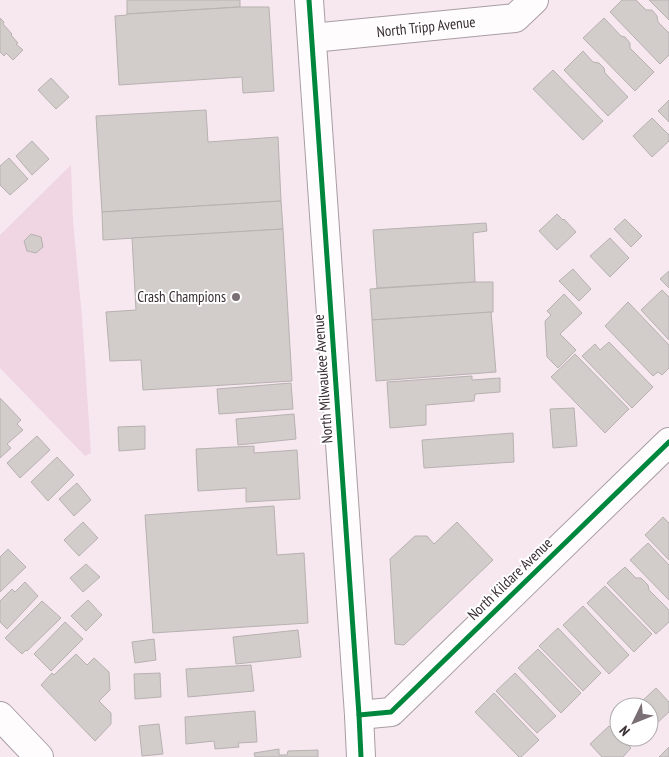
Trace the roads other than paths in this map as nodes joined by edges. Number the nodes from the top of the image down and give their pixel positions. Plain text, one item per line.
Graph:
1 (309, 0) edge
2 (534, 0) edge
3 (312, 38) junction
4 (669, 442) edge
5 (359, 715) junction
6 (0, 716) edge
7 (39, 757) edge
8 (361, 757) edge

1 - 3 main road, North Milwaukee Avenue
2 - 3 main road, North Tripp Avenue
3 - 5 main road, North Milwaukee Avenue
4 - 5 main road, North Kildare Avenue
5 - 8 main road, North Milwaukee Avenue
6 - 7 main road

